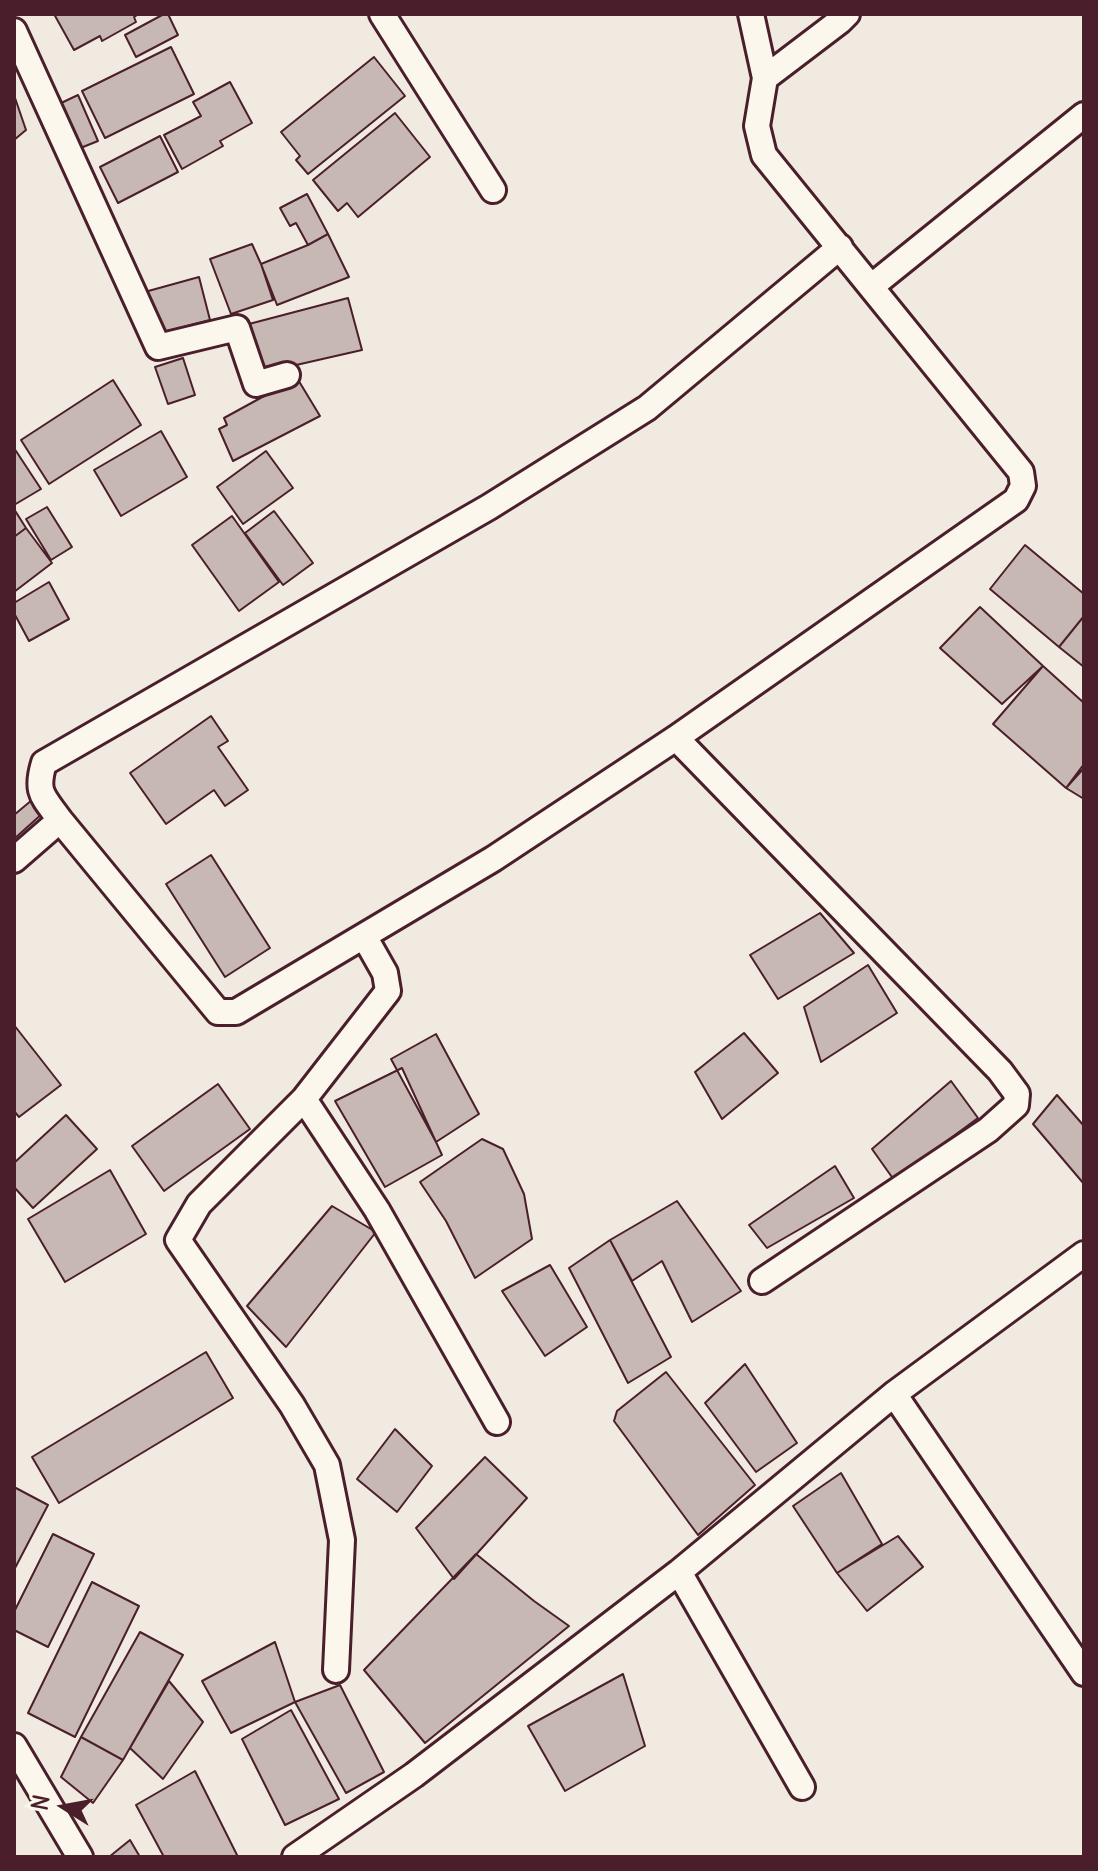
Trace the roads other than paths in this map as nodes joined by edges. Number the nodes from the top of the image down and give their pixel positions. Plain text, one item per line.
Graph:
1 (382, 14) edge
2 (751, 14) edge
3 (847, 14) edge
4 (14, 31) edge
5 (765, 78) junction
6 (1084, 115) edge
7 (493, 190) dead end
8 (840, 247) junction
9 (872, 286) junction
10 (287, 375) dead end
11 (676, 738) junction
12 (60, 820) junction
13 (14, 860) edge
14 (364, 936) junction
15 (304, 1099) junction
16 (1084, 1254) edge
17 (762, 1281) dead end
18 (894, 1394) junction
19 (497, 1422) dead end
20 (679, 1572) junction
21 (336, 1670) dead end
22 (1084, 1673) edge
23 (14, 1746) edge
24 (802, 1787) dead end
25 (80, 1857) edge
26 (295, 1857) edge

1 - 7 street
2 - 5 street
3 - 5 street
4 - 10 street
5 - 8 street
6 - 9 street
8 - 9 street
8 - 12 street
9 - 11 street
11 - 14 street
11 - 17 street
12 - 13 street
12 - 14 street
14 - 15 street
15 - 19 street
15 - 21 street
16 - 18 street
18 - 20 street
18 - 22 street
20 - 24 street
20 - 26 street
23 - 25 street

